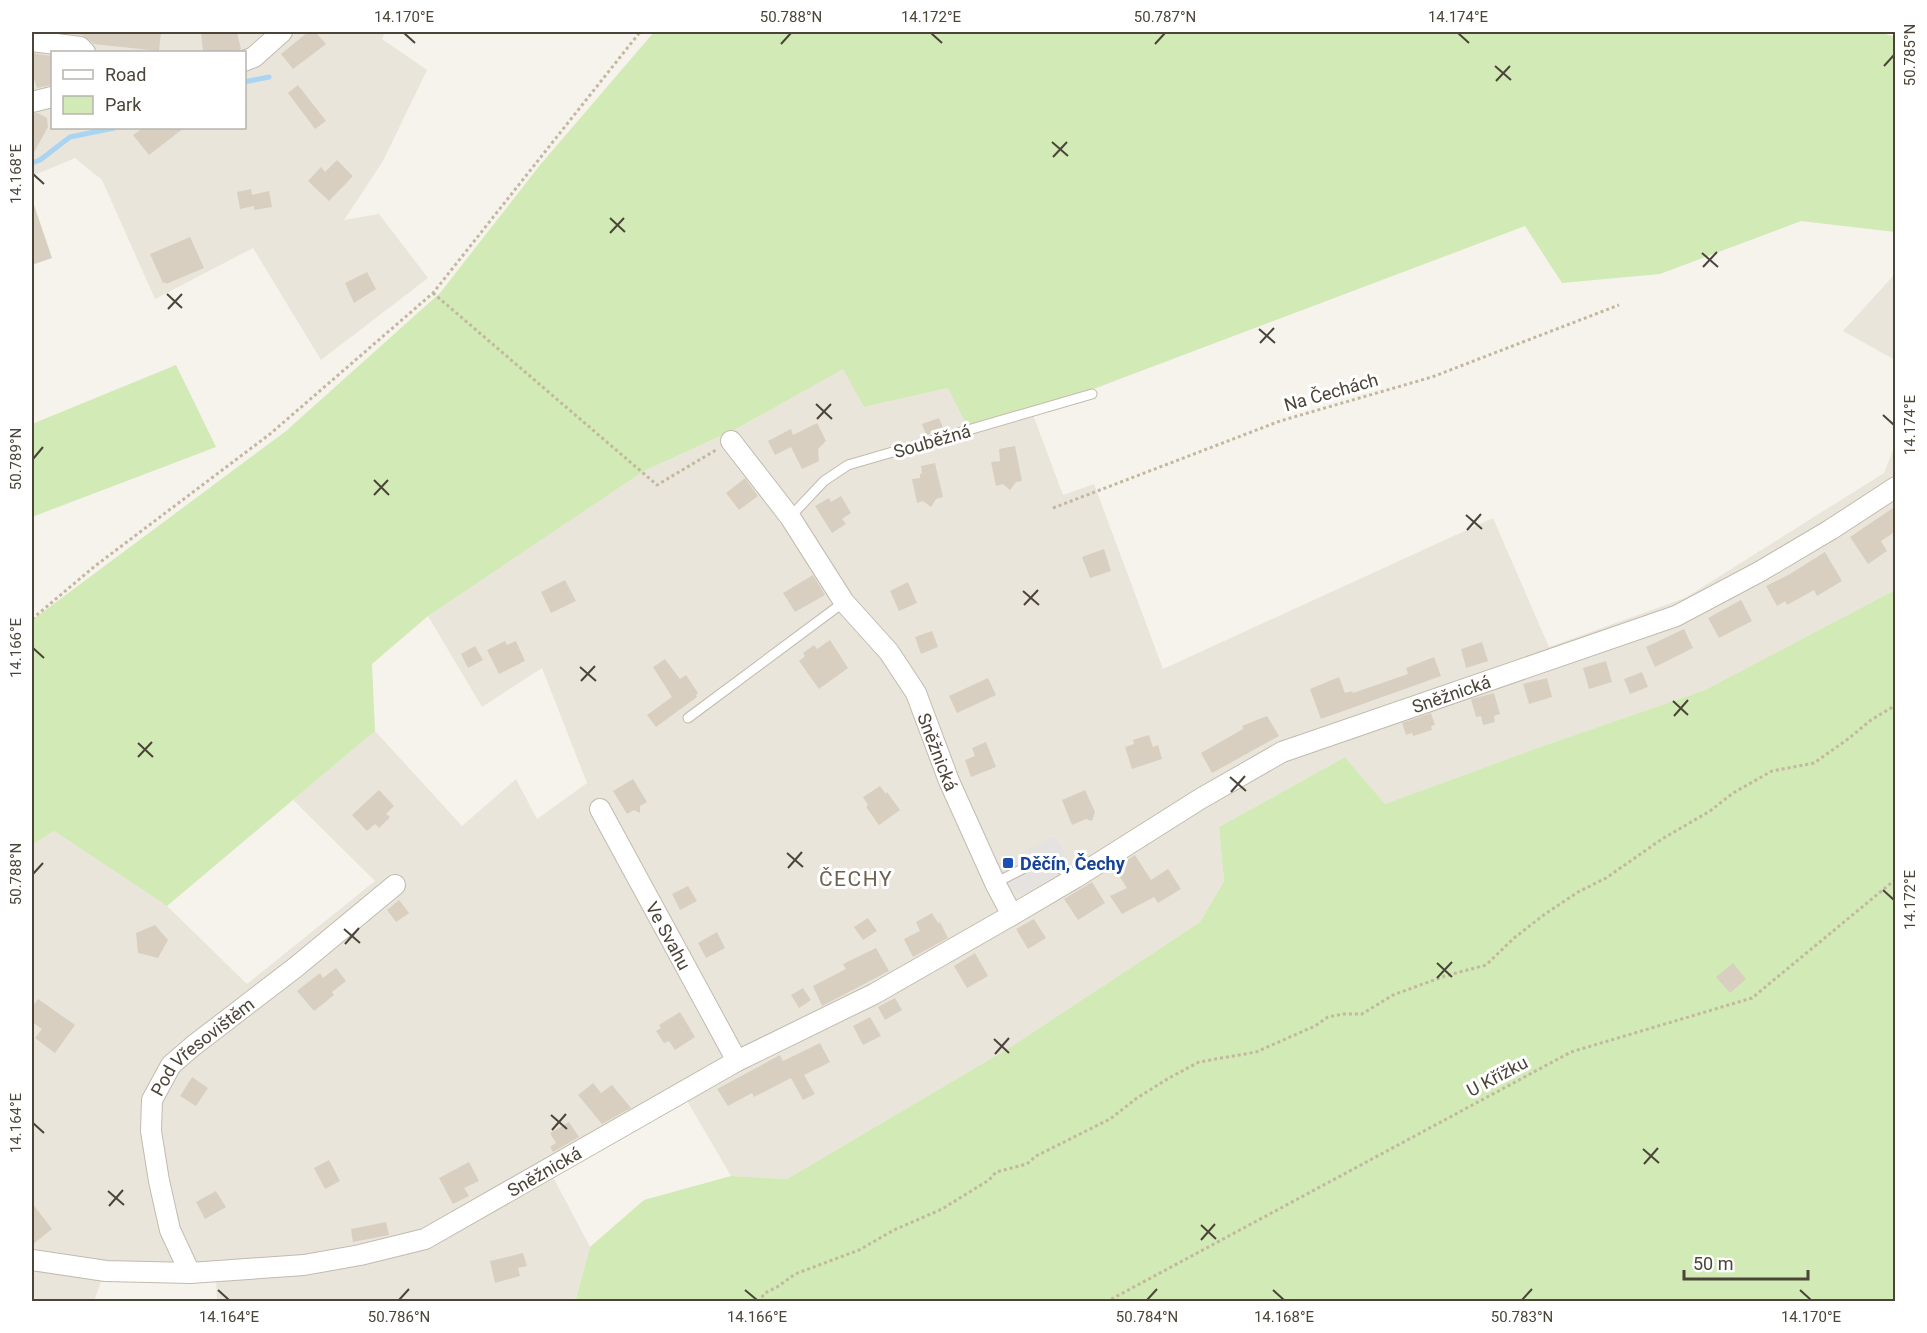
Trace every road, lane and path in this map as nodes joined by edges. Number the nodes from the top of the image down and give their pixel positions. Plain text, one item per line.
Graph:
1 (282, 32) edge
2 (640, 32) edge
3 (32, 41) edge
4 (84, 51) edge
5 (246, 60) edge
6 (51, 97) edge
7 (32, 102) edge
8 (433, 292) junction
9 (1619, 305) dead end
10 (1092, 394) dead end
11 (731, 441) joint
12 (1896, 487) edge
13 (1053, 508) dead end
14 (790, 517) junction
15 (844, 602) junction
16 (32, 619) edge
17 (1896, 705) edge
18 (688, 718) dead end
19 (600, 809) dead end
20 (1075, 878) junction
21 (1896, 879) edge
22 (995, 883) junction
23 (395, 885) dead end
24 (1012, 915) junction
25 (737, 1061) junction
26 (32, 1260) edge
27 (190, 1273) junction
28 (758, 1302) edge
29 (1106, 1302) edge

1 - 5 street
2 - 8 path
3 - 4 street
6 - 7 street
8 - 11 path
8 - 16 path
9 - 13 path, Na Čechách
10 - 14 lane, Souběžná
11 - 14 street, Sněžnická
12 - 20 street, Sněžnická
14 - 15 street, Sněžnická
15 - 18 lane
15 - 22 street, Sněžnická
17 - 28 path
19 - 25 street, Ve Svahu
20 - 22 lane
20 - 24 street, Sněžnická
21 - 29 path, U Křížku
22 - 24 street, Sněžnická
23 - 27 street, Pod Vřesovištěm
24 - 25 street, Sněžnická
25 - 27 street, Sněžnická
26 - 27 street, Sněžnická

